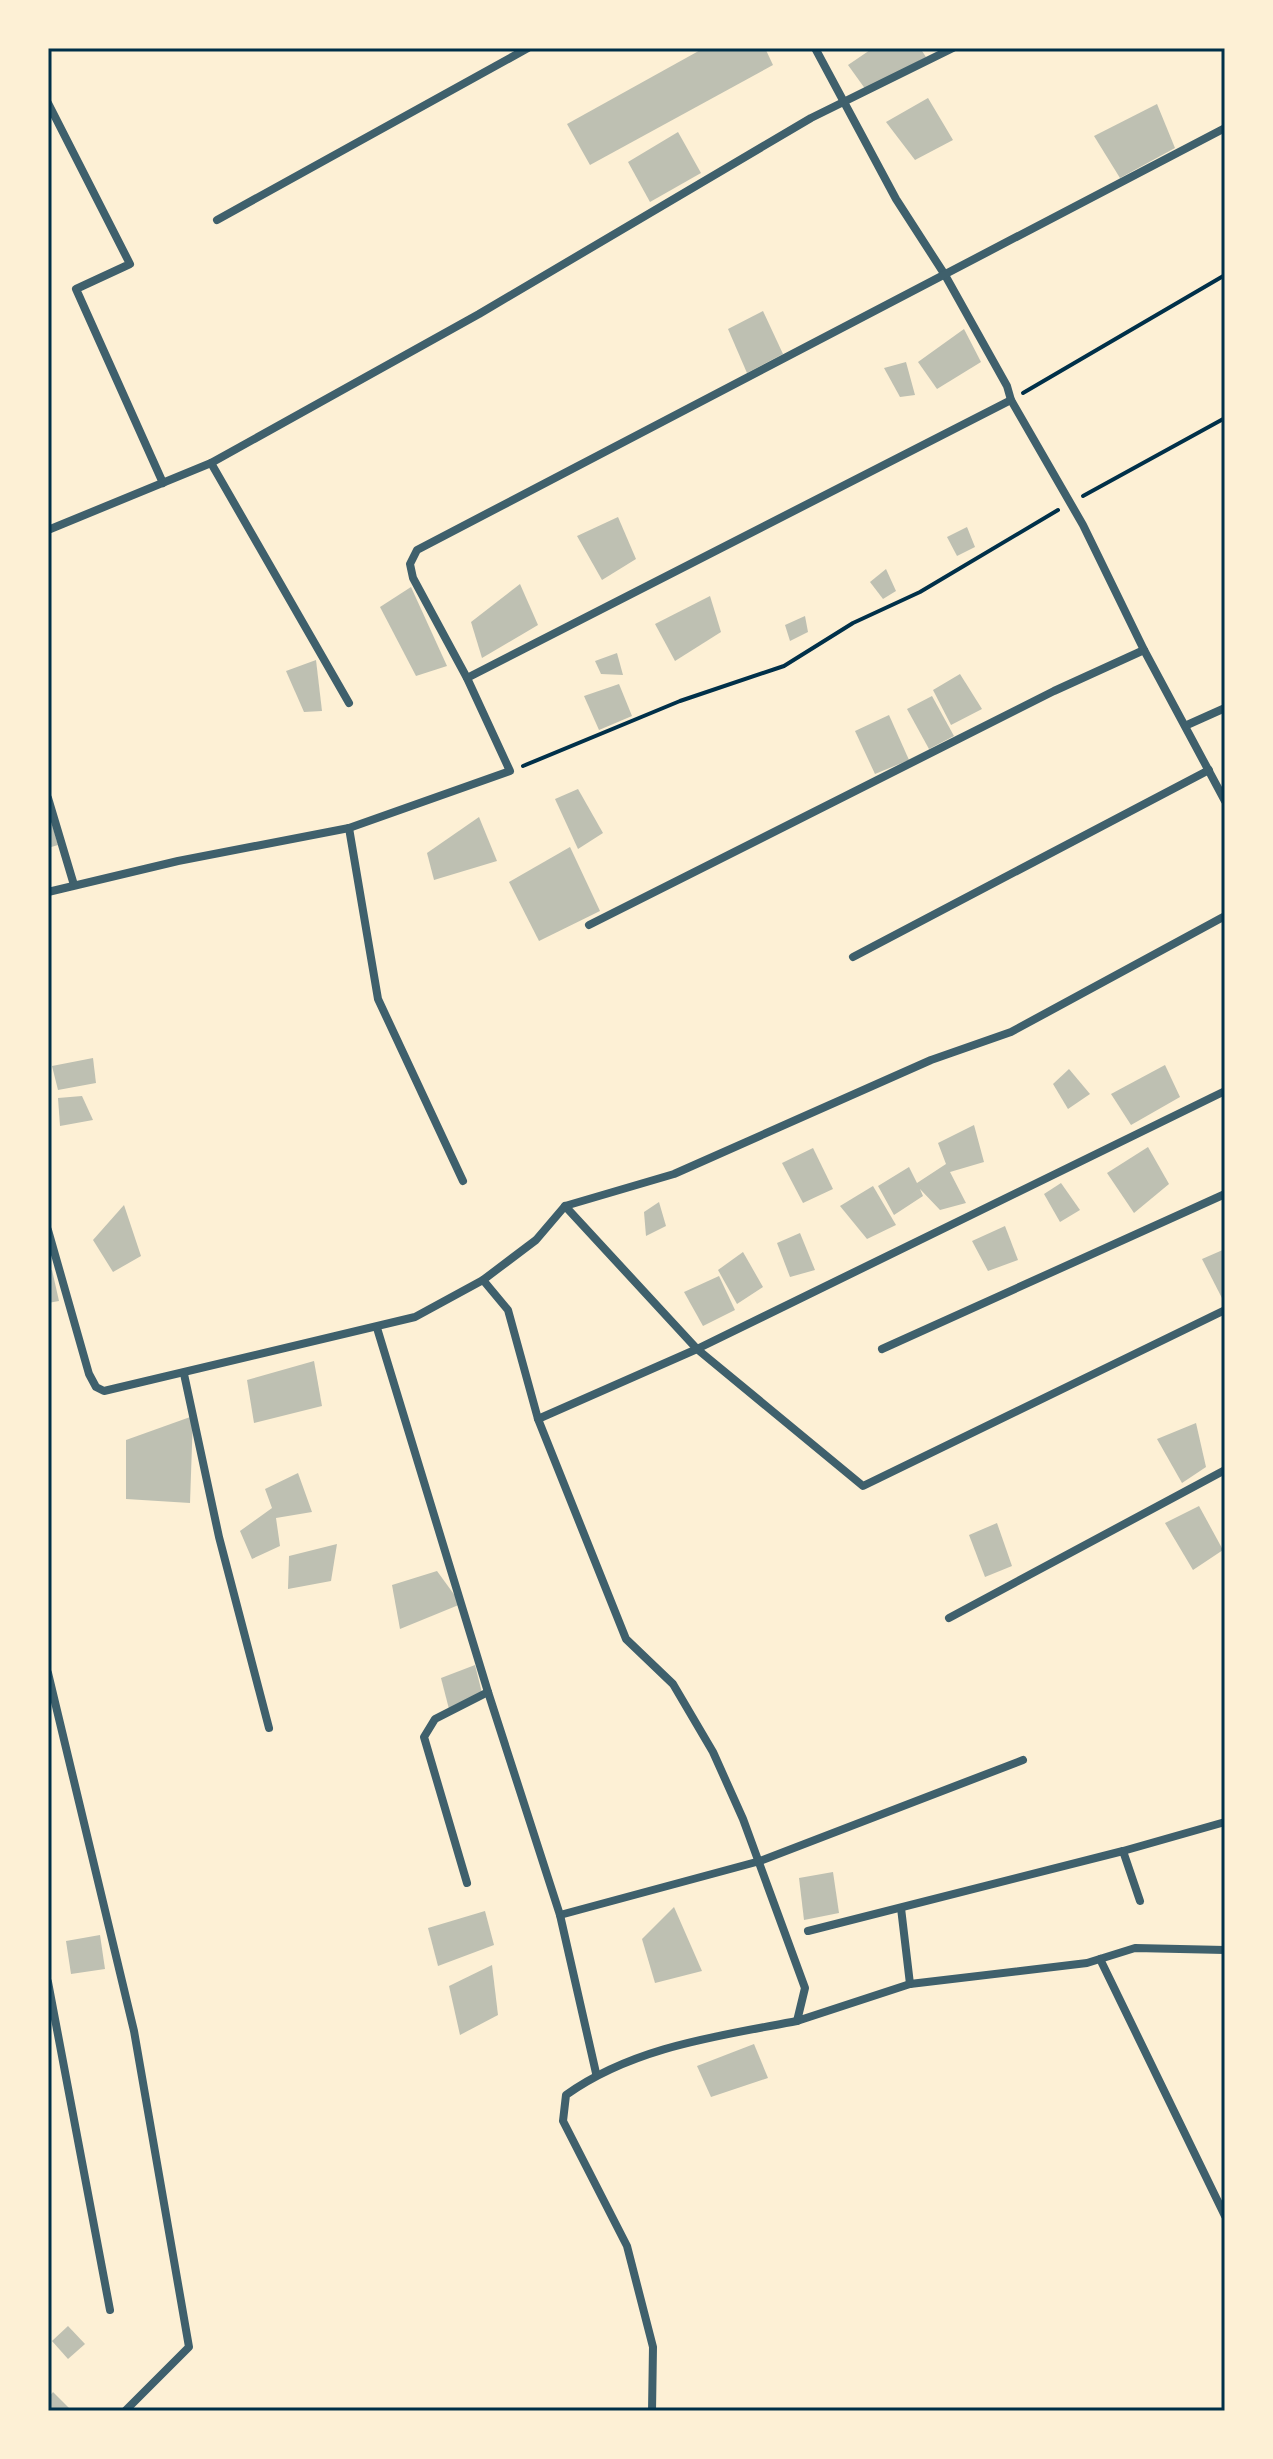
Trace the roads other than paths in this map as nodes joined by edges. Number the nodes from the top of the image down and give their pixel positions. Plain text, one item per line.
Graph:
1 (528, 48) edge
2 (815, 48) edge
3 (953, 48) edge
4 (48, 103) edge
5 (845, 103) junction
6 (1225, 128) edge
7 (217, 220) dead end
8 (945, 275) junction
9 (1011, 400) junction
10 (211, 463) junction
11 (163, 483) junction
12 (48, 530) edge
13 (1144, 650) junction
14 (467, 678) junction
15 (349, 703) dead end
16 (1225, 708) edge
17 (1187, 725) junction
18 (1209, 770) junction
19 (48, 798) edge
20 (1225, 801) edge
21 (349, 828) junction
22 (74, 885) junction
23 (48, 892) edge
24 (1225, 916) edge
25 (589, 925) dead end
26 (853, 957) dead end
27 (1225, 1091) edge
28 (463, 1181) dead end
29 (1225, 1194) edge
30 (565, 1206) junction
31 (48, 1230) edge
32 (483, 1280) junction
33 (1225, 1310) edge
34 (377, 1328) junction
35 (697, 1349) junction
36 (882, 1349) dead end
37 (184, 1374) junction
38 (538, 1419) junction
39 (1225, 1470) edge
40 (949, 1618) dead end
41 (48, 1673) edge
42 (488, 1692) junction
43 (269, 1728) dead end
44 (1023, 1760) dead end
45 (1225, 1822) edge
46 (1123, 1851) junction
47 (760, 1861) junction
48 (467, 1883) dead end
49 (1140, 1901) dead end
50 (901, 1908) junction
51 (560, 1915) junction
52 (808, 1931) dead end
53 (1225, 1950) edge
54 (1100, 1959) junction
55 (48, 1982) edge
56 (910, 1984) junction
57 (797, 2021) junction
58 (596, 2073) junction
59 (1225, 2216) edge
60 (110, 2310) dead end
61 (125, 2411) edge
62 (652, 2411) edge

1 - 7 street
2 - 5 street
3 - 5 street
4 - 11 street
5 - 8 street
5 - 10 street
6 - 8 street
8 - 9 street
8 - 14 street
9 - 13 street
9 - 14 street
10 - 11 street
10 - 15 street
11 - 12 street
13 - 17 street
13 - 25 street
14 - 21 street
16 - 17 street
17 - 18 street
18 - 20 street
18 - 26 street
19 - 22 street
21 - 22 street
21 - 28 street
22 - 23 street
24 - 30 street
27 - 35 street
29 - 36 street
30 - 32 street
30 - 35 street
31 - 37 street
32 - 34 street
32 - 38 street
33 - 35 street
34 - 37 street
34 - 42 street
35 - 38 street
37 - 43 street
38 - 47 street
39 - 40 street
41 - 61 street
42 - 48 street
42 - 51 street
44 - 47 street
45 - 46 street
46 - 49 street
46 - 50 street
47 - 51 street
47 - 57 street
50 - 52 street
50 - 56 street
51 - 58 street
53 - 54 street
54 - 56 street
54 - 59 street
55 - 60 street
56 - 57 street
57 - 58 street
58 - 62 street

